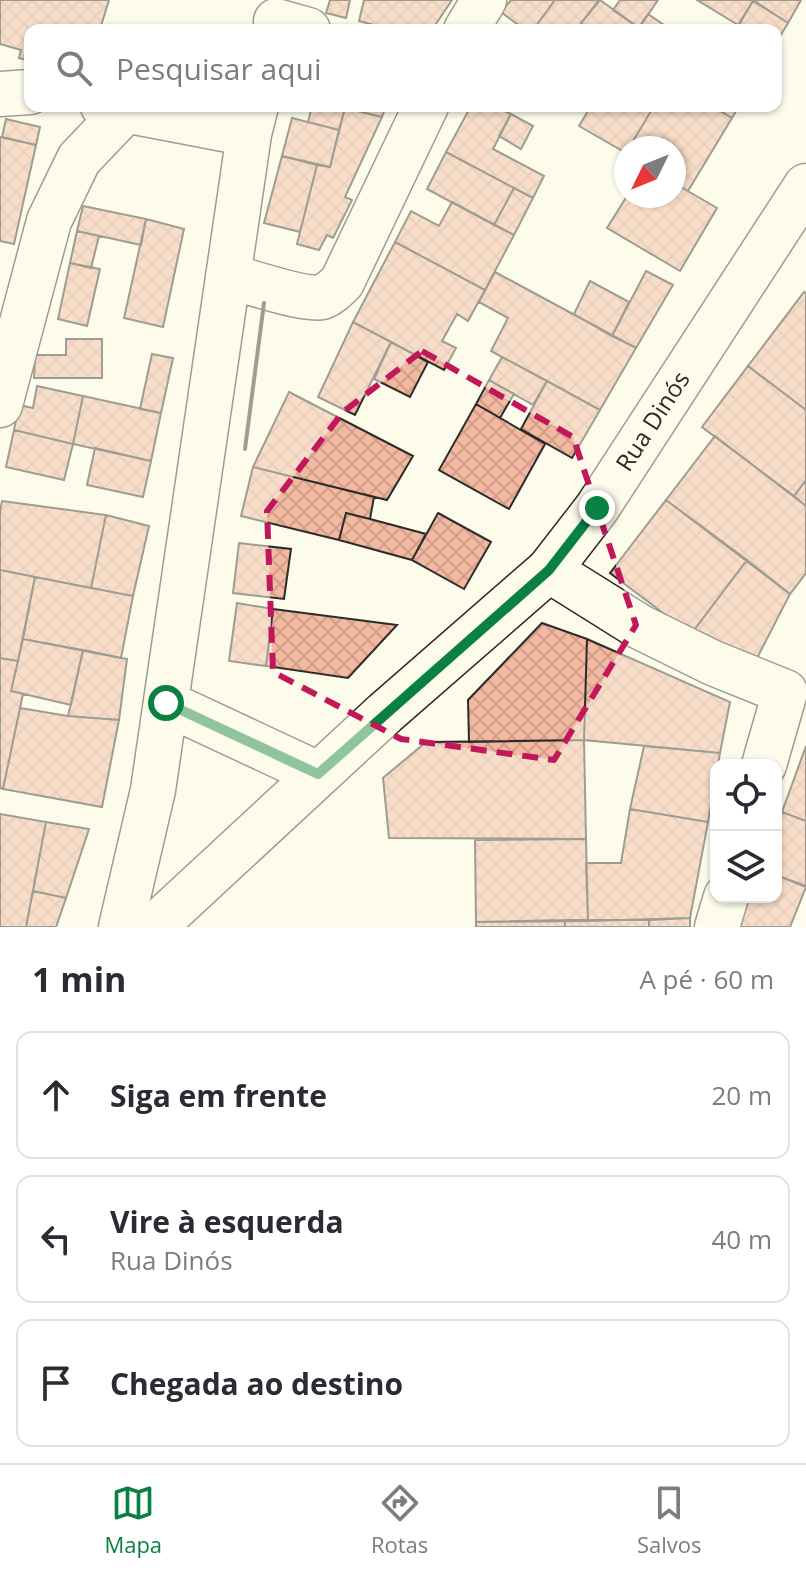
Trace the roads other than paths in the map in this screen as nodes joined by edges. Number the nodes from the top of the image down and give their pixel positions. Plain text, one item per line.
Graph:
1 (484, 0) edge
2 (470, 24) edge
3 (24, 92) edge
4 (0, 94) edge
5 (111, 112) edge
6 (160, 112) edge
7 (423, 112) edge
8 (253, 120) edge
9 (806, 186) edge
10 (228, 276) junction
11 (0, 405) edge
12 (549, 570) junction
13 (166, 703) junction
14 (766, 759) edge
15 (318, 774) junction
16 (724, 903) edge
17 (121, 927) edge
18 (154, 927) edge
19 (717, 927) edge

1 - 2 street
3 - 4 street
5 - 11 street
6 - 8 street
7 - 10 street
8 - 10 street
9 - 12 street, Rua Dinós
10 - 13 street
12 - 14 street
12 - 15 street, Rua Dinós
13 - 15 street
13 - 17 street
15 - 18 street, Rua Dinós
16 - 19 street

